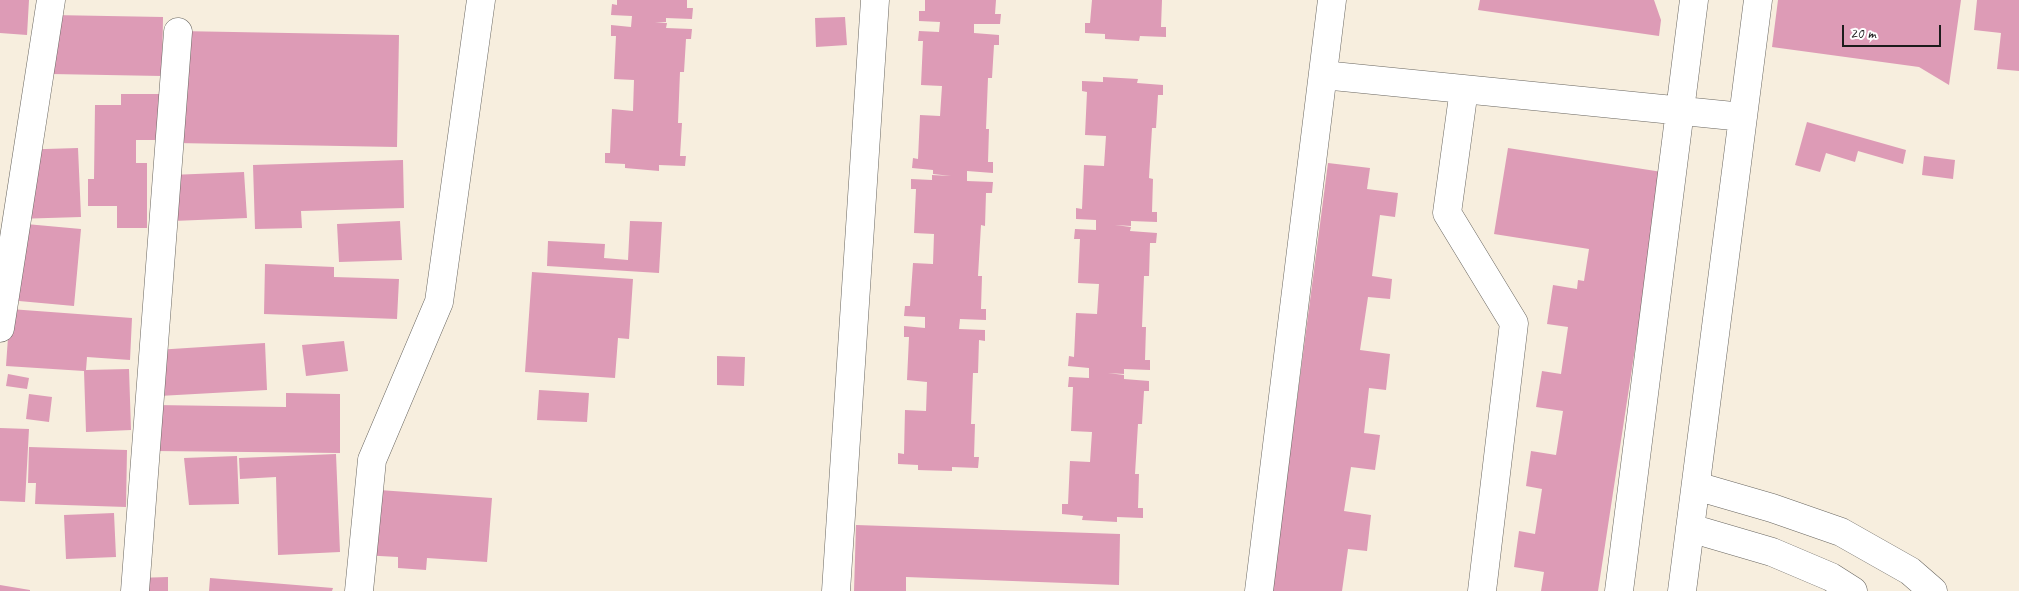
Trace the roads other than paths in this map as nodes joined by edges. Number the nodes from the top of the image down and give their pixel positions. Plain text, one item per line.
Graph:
1 (51, 0) edge
2 (481, 0) edge
3 (875, 0) edge
4 (1332, 0) edge
5 (1694, 0) edge
6 (1758, 0) edge
7 (178, 32) dead end
8 (1323, 75) junction
9 (1464, 89) junction
10 (1680, 111) junction
11 (1743, 117) junction
12 (0, 328) edge
13 (1696, 486) junction
14 (1690, 528) junction
15 (135, 591) edge
16 (359, 591) edge
17 (836, 591) edge
18 (1259, 591) edge
19 (1482, 591) edge
20 (1619, 591) edge
21 (1682, 591) edge
22 (1853, 591) edge
23 (1933, 591) edge

1 - 12 street
2 - 16 street
3 - 17 street
4 - 8 street
5 - 10 street
6 - 11 street
7 - 15 street
8 - 9 street
8 - 18 street
9 - 10 street
9 - 19 street
10 - 11 street
10 - 20 street
11 - 13 street
13 - 14 street
13 - 23 street
14 - 21 street
14 - 22 street

